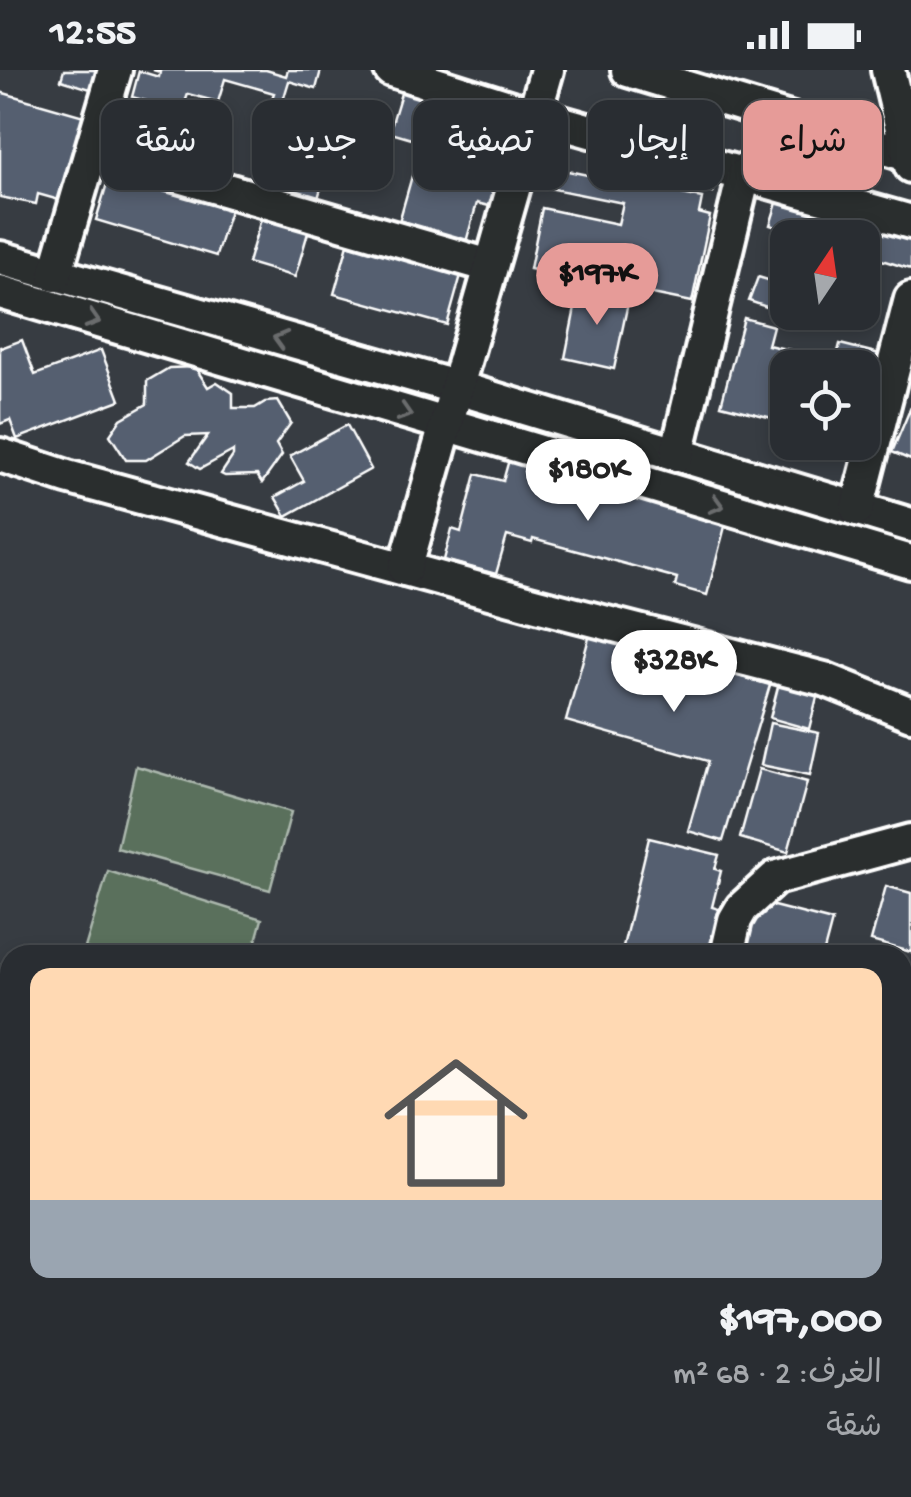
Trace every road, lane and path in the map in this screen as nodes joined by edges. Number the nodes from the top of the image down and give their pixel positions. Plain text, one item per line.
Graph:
1 (115, 70) edge
2 (391, 70) edge
3 (546, 70) edge
4 (628, 70) edge
5 (888, 70) edge
6 (486, 100) edge
7 (538, 100) edge
8 (568, 125) edge
9 (92, 152) junction
10 (910, 159) edge
11 (743, 175) edge
12 (743, 179) edge
13 (512, 190) edge
14 (797, 190) edge
15 (911, 222) edge
16 (0, 258) edge
17 (490, 266) junction
18 (55, 276) junction
19 (0, 292) edge
20 (911, 299) edge
21 (455, 387) junction
22 (899, 399) edge
23 (446, 425) junction
24 (677, 454) junction
25 (0, 456) edge
26 (857, 508) junction
27 (911, 525) edge
28 (911, 562) edge
29 (405, 569) junction
30 (911, 714) edge
31 (911, 841) edge
32 (730, 945) edge

1 - 9 street
2 - 6 street
3 - 7 street
4 - 10 street
5 - 10 street
8 - 11 street
9 - 17 street
9 - 18 street
12 - 24 street
13 - 17 street
14 - 15 street
16 - 18 street
17 - 21 street
21 -> 18 street
19 -> 23 street
20 - 22 street
21 - 23 street
21 - 24 street
22 - 26 street
23 -> 28 street
23 - 29 street
24 - 26 street
25 - 29 street
26 - 27 street
29 - 30 street
31 - 32 street

